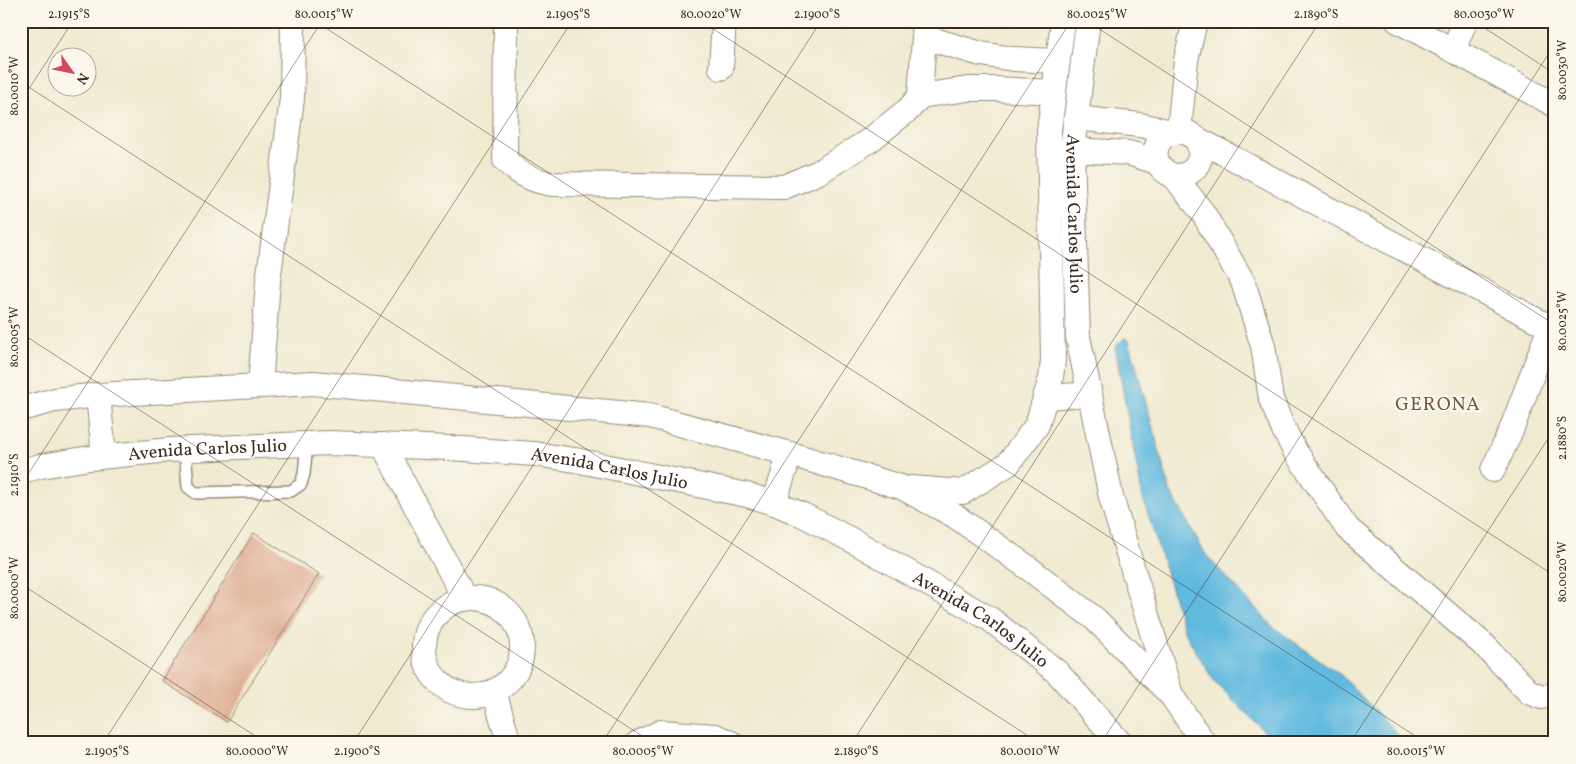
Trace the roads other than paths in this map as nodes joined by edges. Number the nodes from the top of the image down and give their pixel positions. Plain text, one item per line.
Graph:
1 (293, 21) edge
2 (506, 21) edge
3 (724, 21) edge
4 (1063, 21) edge
5 (1088, 21) edge
6 (1195, 21) edge
7 (1398, 21) edge
8 (1465, 21) edge
9 (924, 29) edge
10 (1453, 51) junction
11 (1058, 62) junction
12 (721, 68) dead end
13 (1054, 92) junction
14 (920, 96) junction
15 (1555, 105) edge
16 (1076, 118) junction
17 (1179, 132) junction
18 (1072, 150) junction
19 (1165, 169) junction
20 (1552, 329) edge
21 (260, 386) junction
22 (1090, 391) junction
23 (98, 395) junction
24 (1045, 397) junction
25 (21, 408) edge
26 (307, 444) junction
27 (383, 445) junction
28 (185, 449) junction
29 (790, 454) junction
30 (104, 456) junction
31 (1493, 470) dead end
32 (21, 472) edge
33 (901, 487) junction
34 (774, 503) junction
35 (465, 599) junction
36 (494, 692) junction
37 (1171, 695) junction
38 (1555, 695) edge
39 (510, 743) edge
40 (638, 743) edge
41 (731, 743) edge
42 (1120, 743) edge
43 (1204, 743) edge

1 - 21 street
2 - 14 street
3 - 12 street
4 - 11 street, Avenida Carlos Julio
5 - 16 street, Avenida Carlos Julio
6 - 17 street
7 - 10 street
8 - 10 street
9 - 11 street
9 - 14 street
10 - 15 street
11 - 13 street, Avenida Carlos Julio
13 - 14 street
13 - 24 street, Avenida Carlos Julio
16 - 17 street
16 - 18 street, Avenida Carlos Julio
17 - 19 street
17 - 19 street
17 - 20 street
18 - 19 street
18 - 22 street, Avenida Carlos Julio
19 - 38 street
20 - 31 street
21 - 23 street, Avenida Carlos Julio
21 - 29 street, Avenida Carlos Julio
22 - 24 street
22 - 37 street, Avenida Carlos Julio
23 - 25 street, Avenida Carlos Julio
23 - 30 street
24 - 33 street, Avenida Carlos Julio
26 - 27 street, Avenida Carlos Julio
26 - 28 street, Avenida Carlos Julio
26 - 28 lane
27 - 34 street, Avenida Carlos Julio
27 - 35 street
28 - 30 street, Avenida Carlos Julio
29 - 33 street, Avenida Carlos Julio
29 - 34 street
30 - 32 street, Avenida Carlos Julio
33 - 37 street, Avenida Carlos Julio
34 - 42 street, Avenida Carlos Julio
35 - 36 street
35 - 36 street
36 - 39 street
37 - 43 street, Avenida Carlos Julio
40 - 41 street

